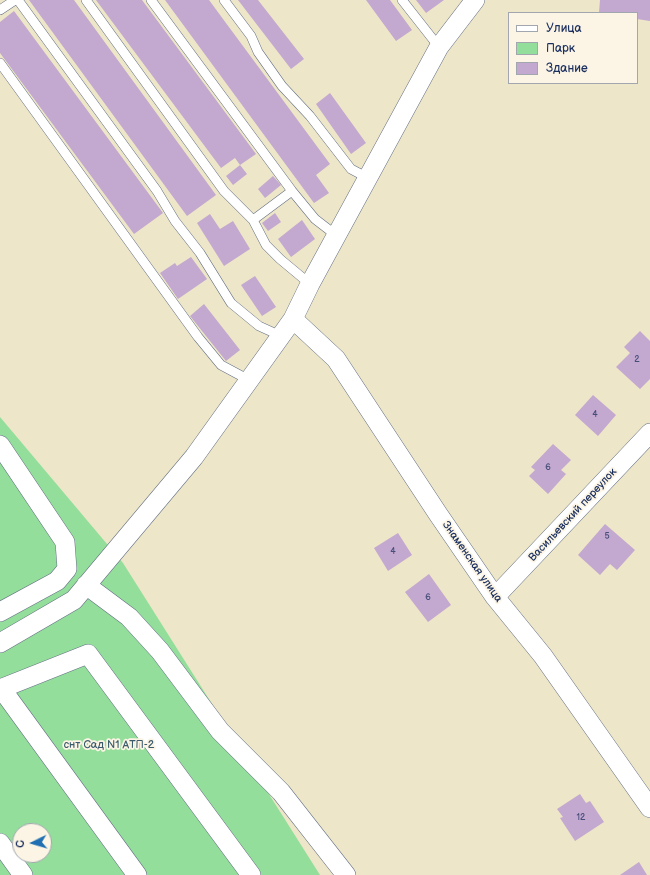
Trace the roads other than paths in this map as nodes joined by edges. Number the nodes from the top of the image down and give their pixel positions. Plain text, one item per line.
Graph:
1 (16, 0) edge
2 (86, 0) edge
3 (151, 0) edge
4 (224, 0) edge
5 (402, 0) edge
6 (473, 1) edge
7 (0, 10) edge
8 (439, 47) junction
9 (0, 63) edge
10 (368, 178) junction
11 (292, 191) junction
12 (253, 220) junction
13 (336, 236) junction
14 (310, 284) junction
15 (293, 319) junction
16 (281, 336) junction
17 (250, 380) junction
18 (650, 433) edge
19 (0, 444) edge
20 (86, 585) junction
21 (495, 596) junction
22 (0, 612) edge
23 (0, 643) edge
24 (1, 689) edge
25 (650, 808) edge
26 (0, 843) edge
27 (23, 875) edge
28 (137, 875) edge
29 (250, 875) edge
30 (346, 875) edge

1 - 7 lane
1 - 16 lane
2 - 12 lane
3 - 11 lane
4 - 10 lane
5 - 8 lane
6 - 8 street
8 - 10 street
9 - 17 lane
10 - 13 street
11 - 12 lane
11 - 13 lane
12 - 14 lane
13 - 14 street
14 - 15 street
15 - 16 street
15 - 21 street, Знаменская улица
16 - 17 street
17 - 20 street
18 - 21 street, Васильевский переулок
19 - 22 street
20 - 23 street
20 - 30 street
21 - 25 street, Знаменская улица
24 - 28 street
24 - 29 street
26 - 27 street

